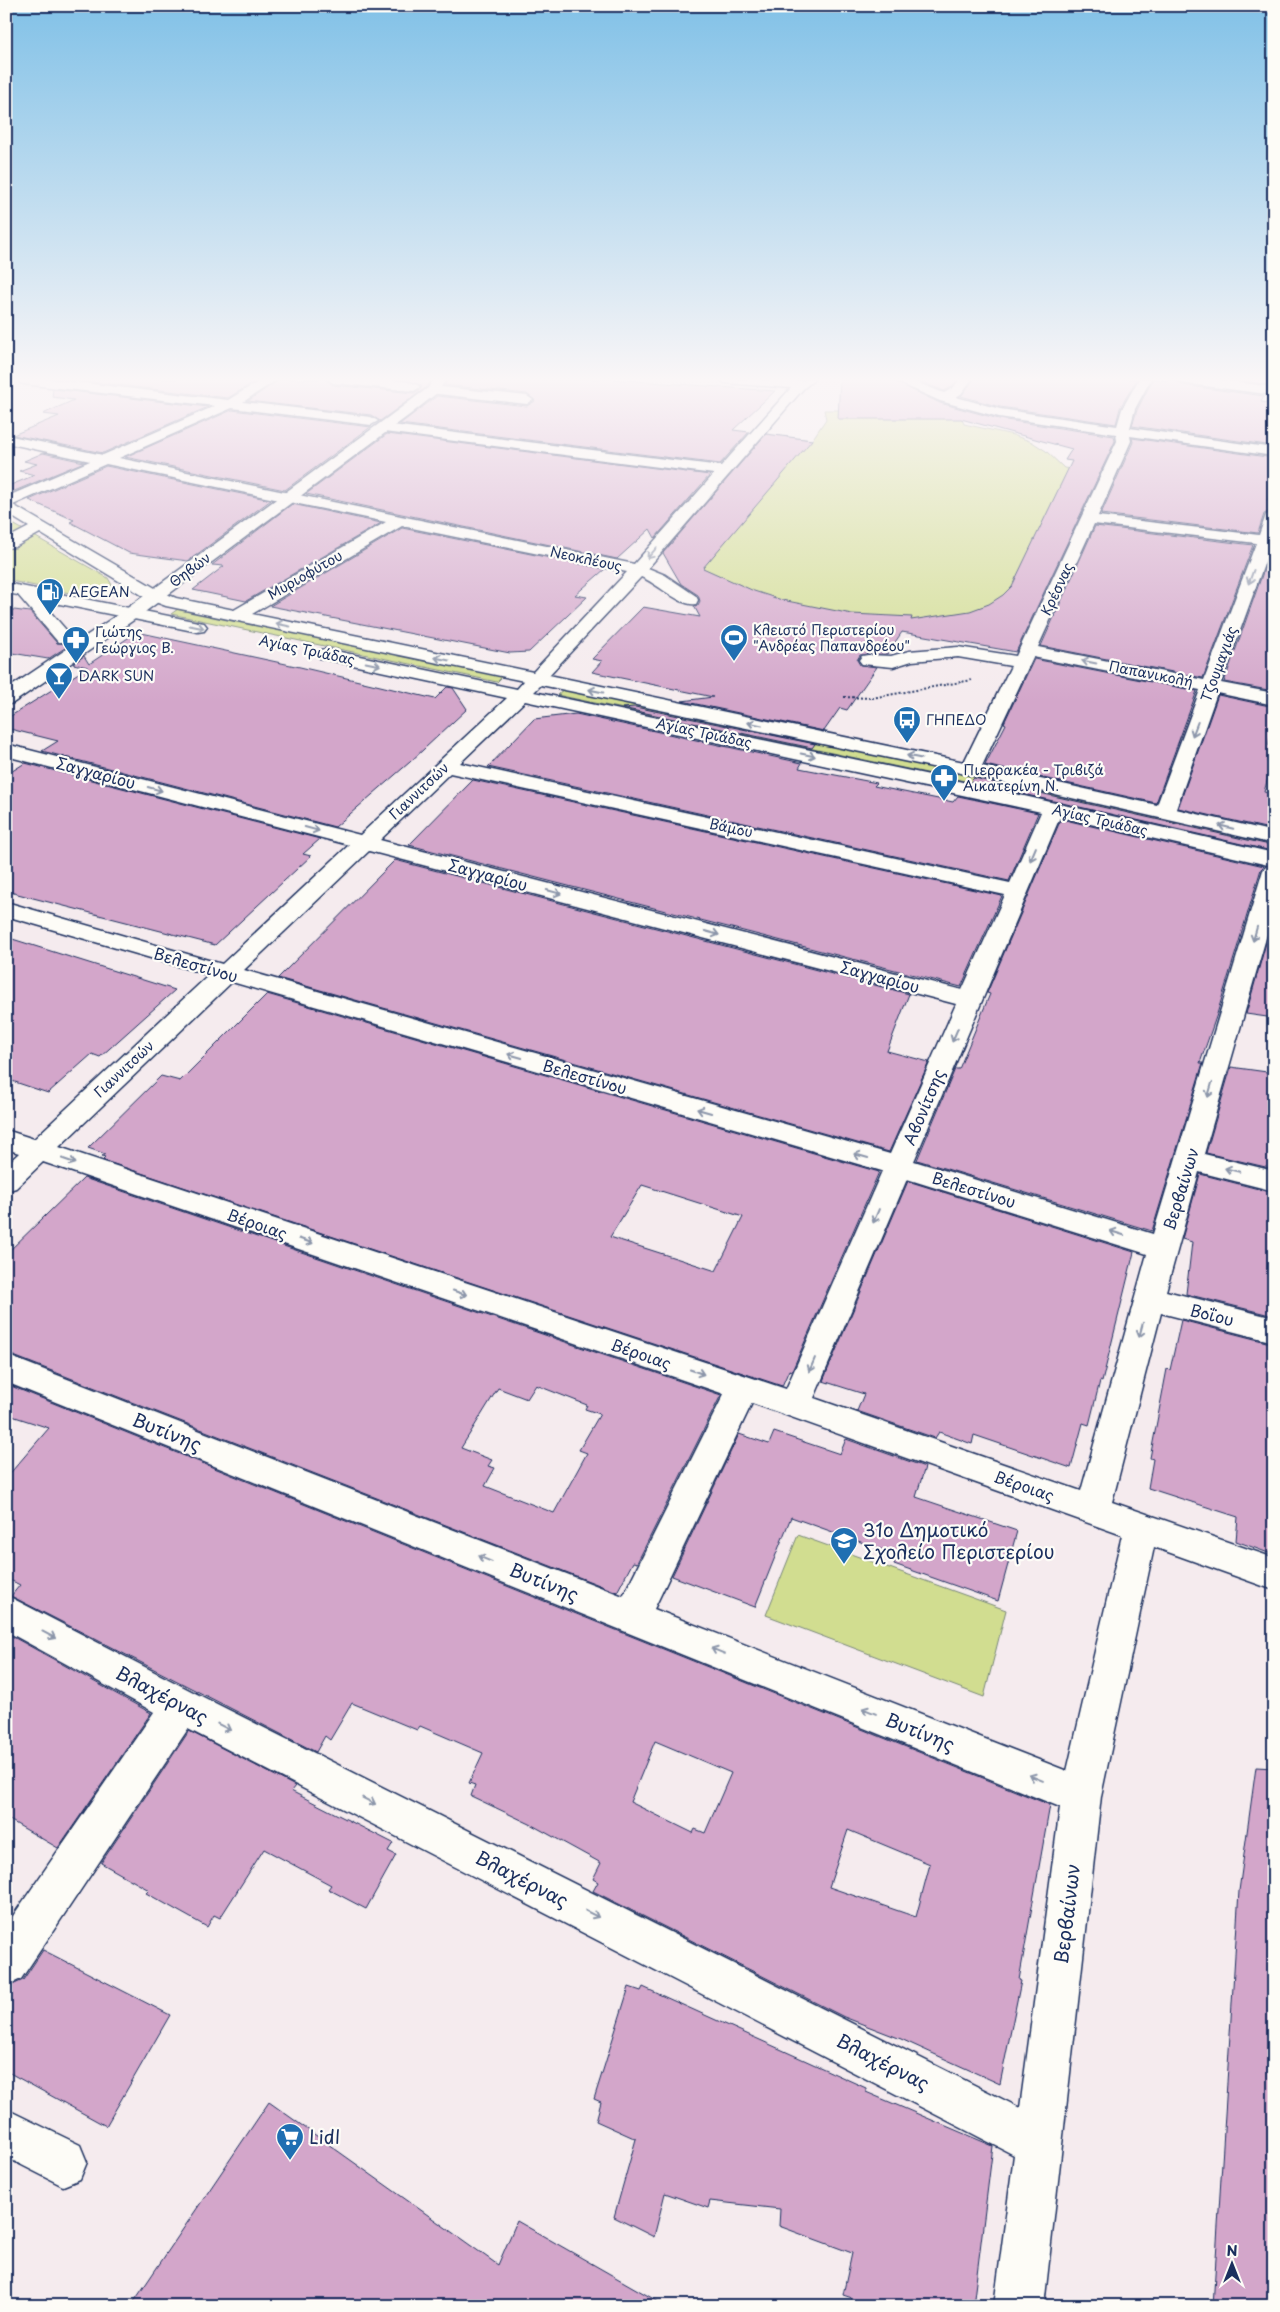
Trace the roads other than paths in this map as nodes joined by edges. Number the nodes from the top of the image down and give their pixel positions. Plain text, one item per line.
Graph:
1 (42, 487) edge
2 (237, 487) edge
3 (281, 487) edge
4 (302, 487) edge
5 (710, 487) edge
6 (1102, 487) edge
7 (271, 494) junction
8 (288, 497) junction
9 (6, 503) edge
10 (6, 507) edge
11 (1274, 515) edge
12 (1087, 519) junction
13 (401, 520) junction
14 (40, 527) junction
15 (210, 537) dead end
16 (1269, 540) edge
17 (9, 544) dead end
18 (88, 555) junction
19 (71, 562) dead end
20 (638, 570) junction
21 (35, 579) dead end
22 (146, 582) junction
23 (14, 590) edge
24 (156, 596) junction
25 (690, 600) dead end
26 (107, 609) junction
27 (132, 613) junction
28 (236, 616) junction
29 (78, 629) junction
30 (218, 631) dead end
31 (48, 649) dead end
32 (312, 651) dead end
33 (868, 660) dead end
34 (1020, 663) junction
35 (537, 678) junction
36 (1212, 686) junction
37 (521, 695) junction
38 (6, 699) edge
39 (1274, 699) edge
40 (6, 750) edge
41 (445, 766) junction
42 (970, 769) junction
43 (1053, 809) junction
44 (1164, 813) junction
45 (1274, 838) edge
46 (364, 843) junction
47 (1274, 860) edge
48 (1274, 870) edge
49 (1017, 891) junction
50 (6, 909) edge
51 (226, 973) junction
52 (970, 1000) junction
53 (6, 1139) edge
54 (38, 1151) junction
55 (1190, 1160) junction
56 (898, 1166) junction
57 (1274, 1180) edge
58 (6, 1181) edge
59 (1163, 1248) junction
60 (1150, 1300) junction
61 (1274, 1330) edge
62 (6, 1368) edge
63 (743, 1388) junction
64 (795, 1405) junction
65 (1093, 1510) junction
66 (1141, 1527) junction
67 (1274, 1574) edge
68 (6, 1612) edge
69 (631, 1616) junction
70 (181, 1706) junction
71 (1081, 1796) junction
72 (6, 1964) edge
73 (6, 2132) edge
74 (1040, 2143) junction
75 (63, 2162) dead end
76 (1018, 2306) edge

1 - 9 street
2 - 7 street, Νεοκλέους
3 - 7 street, Θηβών
4 - 8 street, Θηβών
5 -> 20 street, Γιαννιτσών
6 - 12 street, Κρέσνας
7 - 8 street, Νεοκλέους
7 - 15 street, Θηβών
8 - 13 street, Νεοκλέους
8 - 24 street, Θηβών
10 - 14 street, Αγίας Τριάδας
11 - 16 street, Τζουμαγιάς
12 - 16 street
12 - 34 street, Κρέσνας
13 - 20 street, Νεοκλέους
13 - 28 street, Μυριοφύτου
14 - 17 street
14 - 18 street, Αγίας Τριάδας
16 -> 36 street, Τζουμαγιάς
18 - 19 street
18 - 22 street, Αγίας Τριάδας
20 - 25 street, Νεοκλέους
20 - 35 street, Γιαννιτσών
21 - 23 street
22 - 24 street, Αγίας Τριάδας
22 - 26 street
23 - 26 street
23 - 29 street
24 - 27 street, Θηβών
24 - 28 street, Αγίας Τριάδας
26 - 27 street
26 - 29 street
27 -> 30 street
27 - 38 street, Θηβών
35 -> 28 street, Αγίας Τριάδας
29 - 31 street
32 -> 37 street, Αγίας Τριάδας
33 - 34 street, Παπανικολή
36 -> 34 street, Παπανικολή
34 - 42 street, Κρέσνας
35 - 37 street, Γιαννιτσών
42 -> 35 street, Αγίας Τριάδας
36 - 39 street, Παπανικολή
36 -> 44 street, Τζουμαγιάς
37 - 41 street, Γιαννιτσών
37 -> 43 street, Αγίας Τριάδας
40 -> 46 street, Σαγγαρίου
41 - 46 street, Γιαννιτσών
41 - 49 street, Βάμου
42 - 44 street, Αγίας Τριάδας
43 - 47 street, Αγίας Τριάδας
43 -> 49 street, Αβονίτσης
45 -> 44 street, Αγίας Τριάδας
46 - 51 street, Γιαννιτσών
46 -> 52 street, Σαγγαρίου
48 -> 55 street, Βερβαίνων
49 - 52 street, Αβονίτσης
50 - 51 street, Βελεστίνου
51 - 54 street, Γιαννιτσών
56 -> 51 street, Βελεστίνου
52 -> 56 street, Αβονίτσης
53 - 54 street, Βέροιας
54 - 58 street, Γιαννιτσών
54 -> 63 street, Βέροιας
57 -> 55 street
55 - 59 street, Βερβαίνων
59 -> 56 street, Βελεστίνου
56 -> 64 street, Αβονίτσης
59 - 60 street, Βερβαίνων
60 - 61 street, Βοΐου
60 -> 65 street, Βερβαίνων
69 -> 62 street, Βυτίνης
63 - 64 street, Βέροιας
63 - 69 street
64 - 65 street, Βέροιας
65 - 66 street, Βέροιας
66 - 67 street, Βέροιας
66 - 71 street, Βερβαίνων
68 -> 70 street, Βλαχέρνας
71 -> 69 street, Βυτίνης
70 - 72 street
70 -> 74 street, Βλαχέρνας
71 - 74 street, Βερβαίνων
73 - 75 street
74 - 76 street, Βερβαίνων

